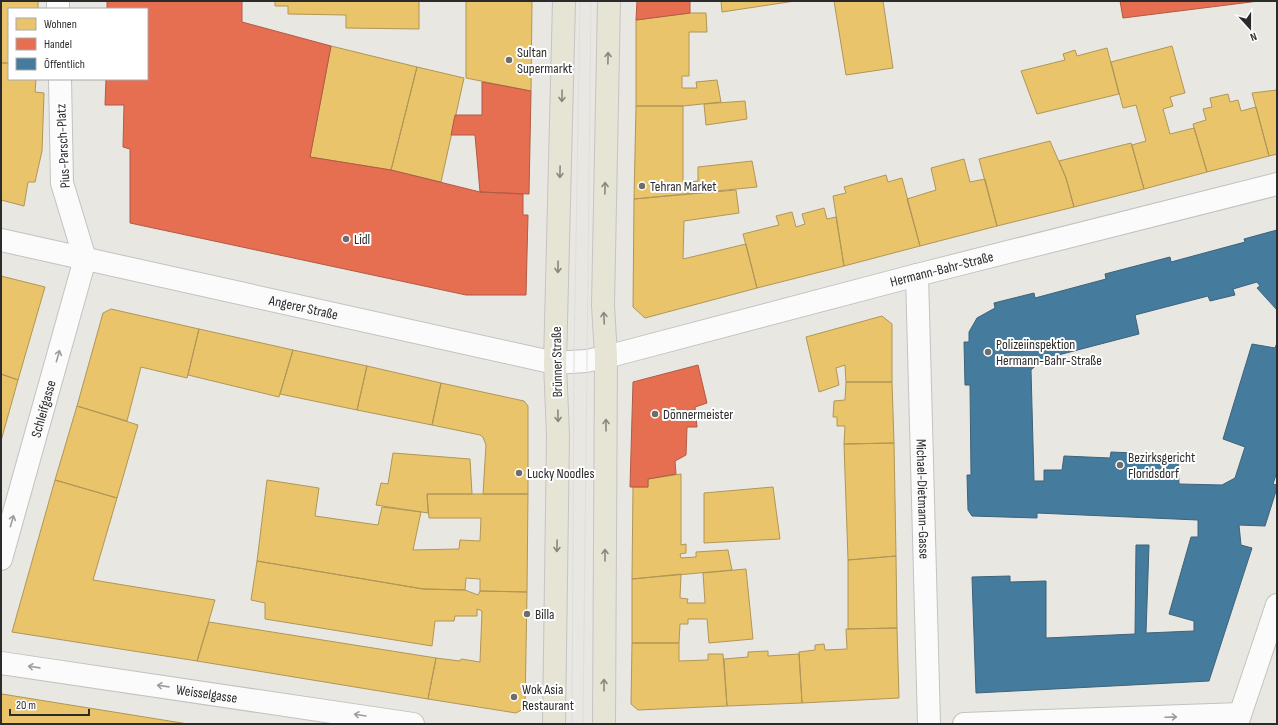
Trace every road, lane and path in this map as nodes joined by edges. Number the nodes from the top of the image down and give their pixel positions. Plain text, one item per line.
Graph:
1 (564, 1) edge
2 (609, 1) edge
3 (60, 80) edge
4 (1277, 184) edge
5 (1, 240) edge
6 (85, 259) junction
7 (917, 274) junction
8 (606, 357) junction
9 (555, 363) junction
10 (1, 559) edge
11 (1277, 605) edge
12 (1, 663) edge
13 (1239, 719) edge
14 (413, 724) edge
15 (554, 724) edge
16 (604, 724) edge
17 (929, 724) edge
18 (964, 724) edge

1 -> 9 main road, Brünner Straße
8 -> 2 main road
3 - 6 street, Pius-Parsch-Platz
4 - 7 street, Hermann-Bahr-Straße
5 - 6 street, Angerer Straße
6 - 9 street, Angerer Straße
10 -> 6 street, Schleifgasse
7 - 8 street, Hermann-Bahr-Straße
7 - 17 street, Michael-Dietmann-Gasse
8 - 9 street, Angerer Straße
16 -> 8 main road
9 -> 15 main road, Brünner Straße
11 - 13 street
14 -> 12 street, Weisselgasse
18 -> 13 street

